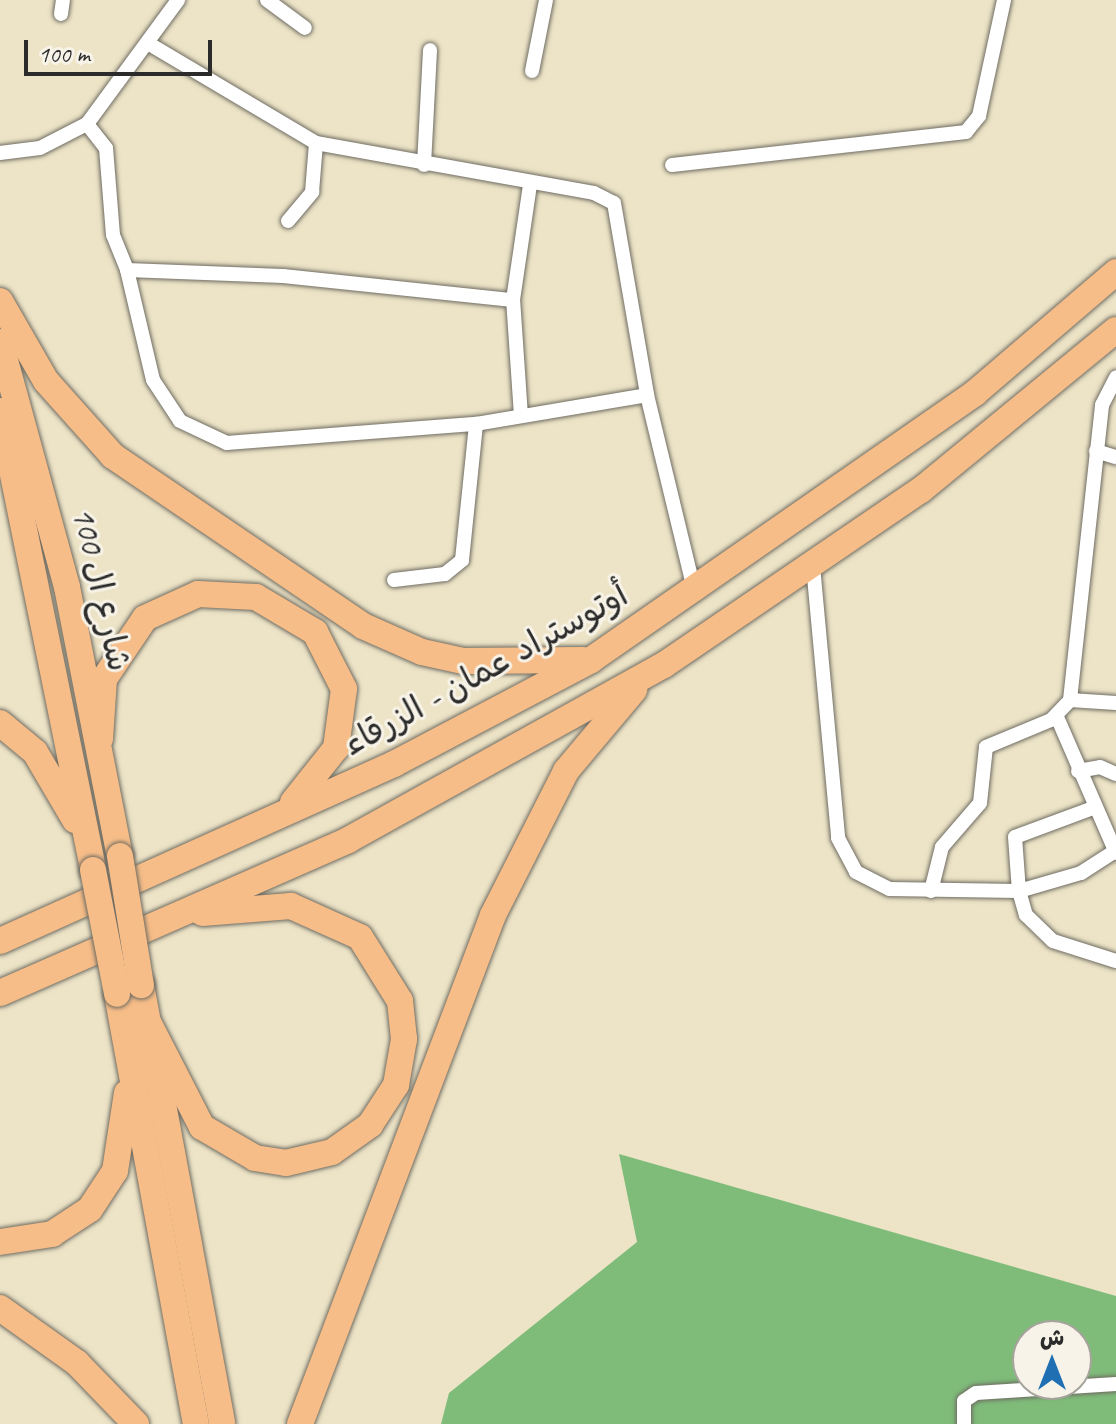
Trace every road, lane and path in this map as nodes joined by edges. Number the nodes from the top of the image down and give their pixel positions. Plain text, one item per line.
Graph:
1 (178, 0) edge
2 (267, 0) edge
3 (546, 0) edge
4 (1004, 0) edge
5 (305, 28) dead end
6 (151, 45) junction
7 (430, 50) dead end
8 (532, 71) dead end
9 (87, 124) junction
10 (316, 143) junction
11 (0, 153) edge
12 (424, 165) junction
13 (672, 165) dead end
14 (530, 185) junction
15 (288, 221) dead end
16 (127, 270) junction
17 (1116, 272) edge
18 (513, 300) junction
19 (0, 301) edge
20 (1116, 330) edge
21 (0, 342) edge
22 (1116, 377) edge
23 (647, 395) junction
24 (0, 411) edge
25 (521, 416) junction
26 (476, 424) junction
27 (1096, 451) junction
28 (1116, 457) edge
29 (813, 566) junction
30 (394, 580) dead end
31 (695, 590) junction
32 (591, 660) junction
33 (664, 665) junction
34 (1070, 700) junction
35 (1116, 703) edge
36 (1057, 717) junction
37 (0, 723) edge
38 (100, 739) junction
39 (1078, 771) junction
40 (1116, 774) edge
41 (1093, 808) junction
42 (252, 829) junction
43 (86, 839) junction
44 (1115, 852) edge
45 (931, 891) junction
46 (1019, 891) junction
47 (179, 916) junction
48 (29, 928) junction
49 (0, 933) edge
50 (0, 941) edge
51 (1116, 961) edge
52 (129, 990) junction
53 (3, 993) edge
54 (148, 1022) junction
55 (130, 1061) junction
56 (0, 1242) edge
57 (0, 1308) edge
58 (1116, 1384) edge
59 (136, 1424) edge
60 (196, 1424) edge
61 (222, 1424) edge
62 (300, 1424) edge
63 (964, 1424) edge

1 - 6 street
2 - 5 street
3 - 8 street
4 - 13 street
6 - 9 street
6 - 10 street
7 - 12 street
9 - 11 street
9 - 16 street
10 - 12 street
10 - 15 street
12 - 14 street
14 - 18 street
14 - 23 street
16 - 18 street
16 - 26 street
17 - 31 highway, أوتوستراد عمان - الزرقاء
18 - 25 street
19 - 32 highway
20 - 29 highway
21 - 38 highway, شارع ال 100
22 - 27 street
23 - 25 street
23 - 31 street
24 - 43 highway, شارع ال 100
25 - 26 street
26 - 30 street
27 - 28 street
27 - 34 street
29 - 33 highway
29 - 45 street
31 - 32 highway, أوتوستراد عمان - الزرقاء
32 - 42 highway, أوتوستراد عمان - الزرقاء
33 - 47 highway
33 - 62 highway
34 - 35 street
34 - 36 street
36 - 39 street
36 - 45 street
37 - 43 highway
38 - 42 highway
38 - 52 highway, شارع ال 100, bridge
39 - 40 street
39 - 41 street
41 - 44 street
41 - 46 street
42 - 48 highway, أوتوستراد عمان - الزرقاء
43 - 52 highway, شارع ال 100, bridge
44 - 46 street
45 - 46 street
46 - 51 street
47 - 53 highway
47 - 54 highway
48 - 49 highway
48 - 50 highway, أوتوستراد عمان - الزرقاء
52 - 54 highway
52 - 55 highway
54 - 61 highway
55 - 56 highway
55 - 60 highway
57 - 59 highway
58 - 63 street

